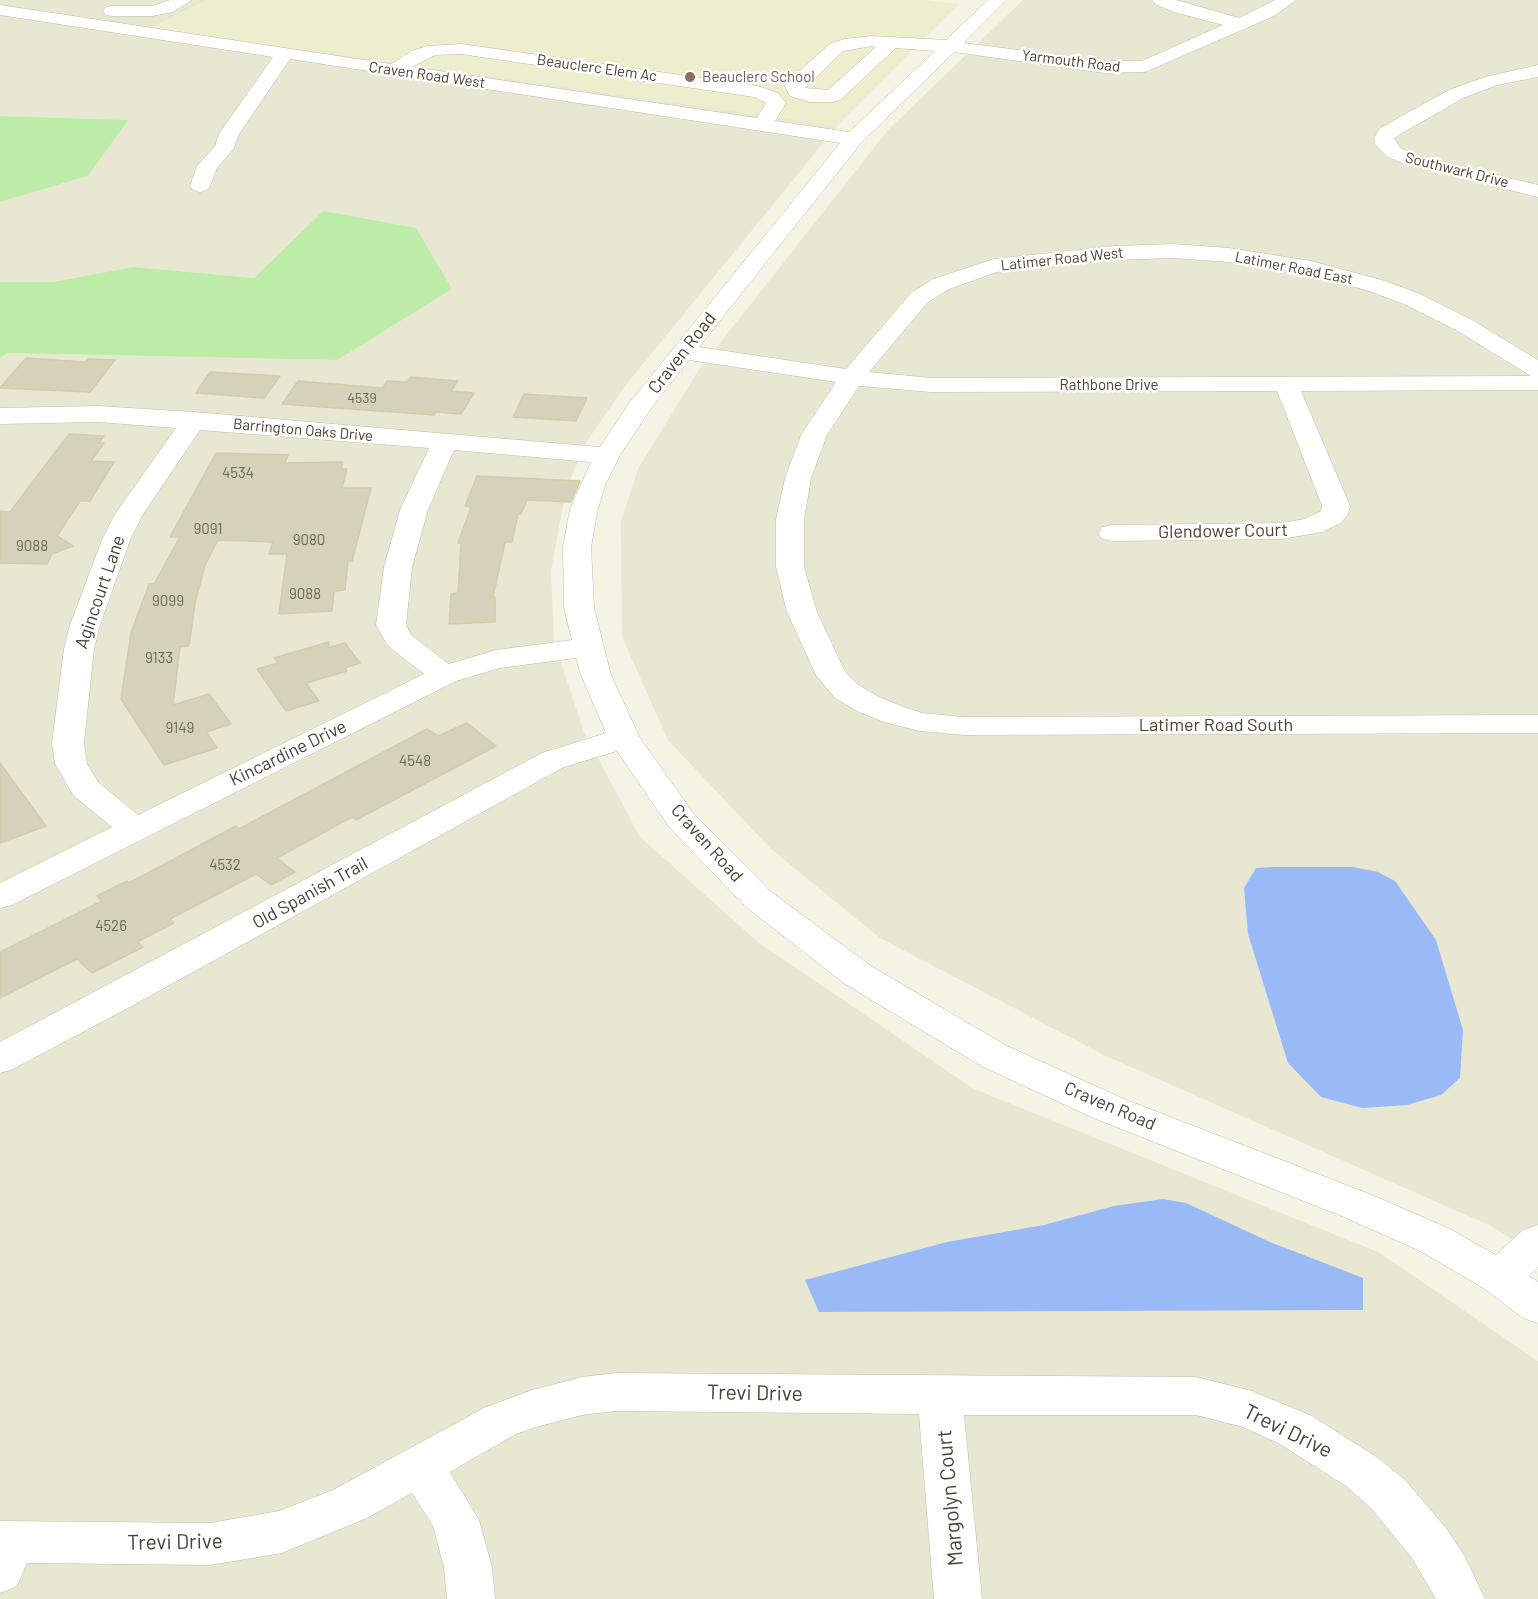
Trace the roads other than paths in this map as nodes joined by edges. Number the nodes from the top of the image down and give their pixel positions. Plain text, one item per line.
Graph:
1 (40, 0) edge
2 (183, 0) edge
3 (998, 0) edge
4 (1161, 0) edge
5 (1287, 0) edge
6 (0, 10) edge
7 (1240, 24) junction
8 (892, 42) junction
9 (949, 46) junction
10 (284, 54) junction
11 (394, 70) junction
12 (1536, 73) edge
13 (763, 125) junction
14 (855, 139) junction
15 (200, 186) dead end
16 (1538, 190) edge
17 (1173, 251) joint
18 (683, 352) junction
19 (1538, 370) edge
20 (851, 378) junction
21 (1538, 383) edge
22 (1286, 384) junction
23 (0, 416) edge
24 (194, 420) junction
25 (445, 442) junction
26 (607, 454) junction
27 (1112, 532) dead end
28 (590, 647) junction
29 (445, 675) junction
30 (895, 715) joint
31 (1538, 724) edge
32 (624, 738) junction
33 (135, 829) junction
34 (0, 897) edge
35 (0, 1059) edge
36 (1538, 1241) edge
37 (1500, 1277) junction
38 (1538, 1306) edge
39 (940, 1396) junction
40 (420, 1465) junction
41 (3, 1552) edge
42 (471, 1599) edge
43 (958, 1599) edge
44 (1461, 1599) edge

1 - 2 street
3 - 9 street, Craven Road
4 - 7 street
5 - 7 street, Yarmouth Road
6 - 10 street, Craven Road West
7 - 9 street, Yarmouth Road
8 - 8 street, Yarmouth Road
8 - 9 street, Yarmouth Road
9 - 14 street, Craven Road
10 - 11 street, Craven Road West
10 - 15 street
11 - 13 street, Craven Road West
11 - 13 street, Beauclerc Elem Ac
12 - 16 street, Southwark Drive
13 - 14 street, Craven Road West
14 - 18 street, Craven Road
17 - 19 street, Latimer Road East
17 - 20 street, Latimer Road West
18 - 20 street, Rathbone Drive
18 - 26 street, Craven Road
20 - 22 street, Rathbone Drive
20 - 30 street, Latimer Road West
21 - 22 street, Rathbone Drive
22 - 27 street, Glendower Court
23 - 24 street, Barrington Oaks Drive
24 - 25 street, Barrington Oaks Drive
24 - 33 street, Agincourt Lane
25 - 26 street, Barrington Oaks Drive
25 - 29 street
26 - 28 street, Craven Road
28 - 29 street, Kincardine Drive
28 - 32 street, Craven Road
29 - 33 street, Kincardine Drive
30 - 31 street, Latimer Road South
32 - 35 street, Old Spanish Trail
32 - 37 street, Craven Road
33 - 34 street, Kincardine Drive
36 - 37 street
37 - 38 street, Craven Road
39 - 40 street, Trevi Drive
39 - 43 street, Margolyn Court
39 - 44 street, Trevi Drive
40 - 41 street, Trevi Drive
40 - 42 street

